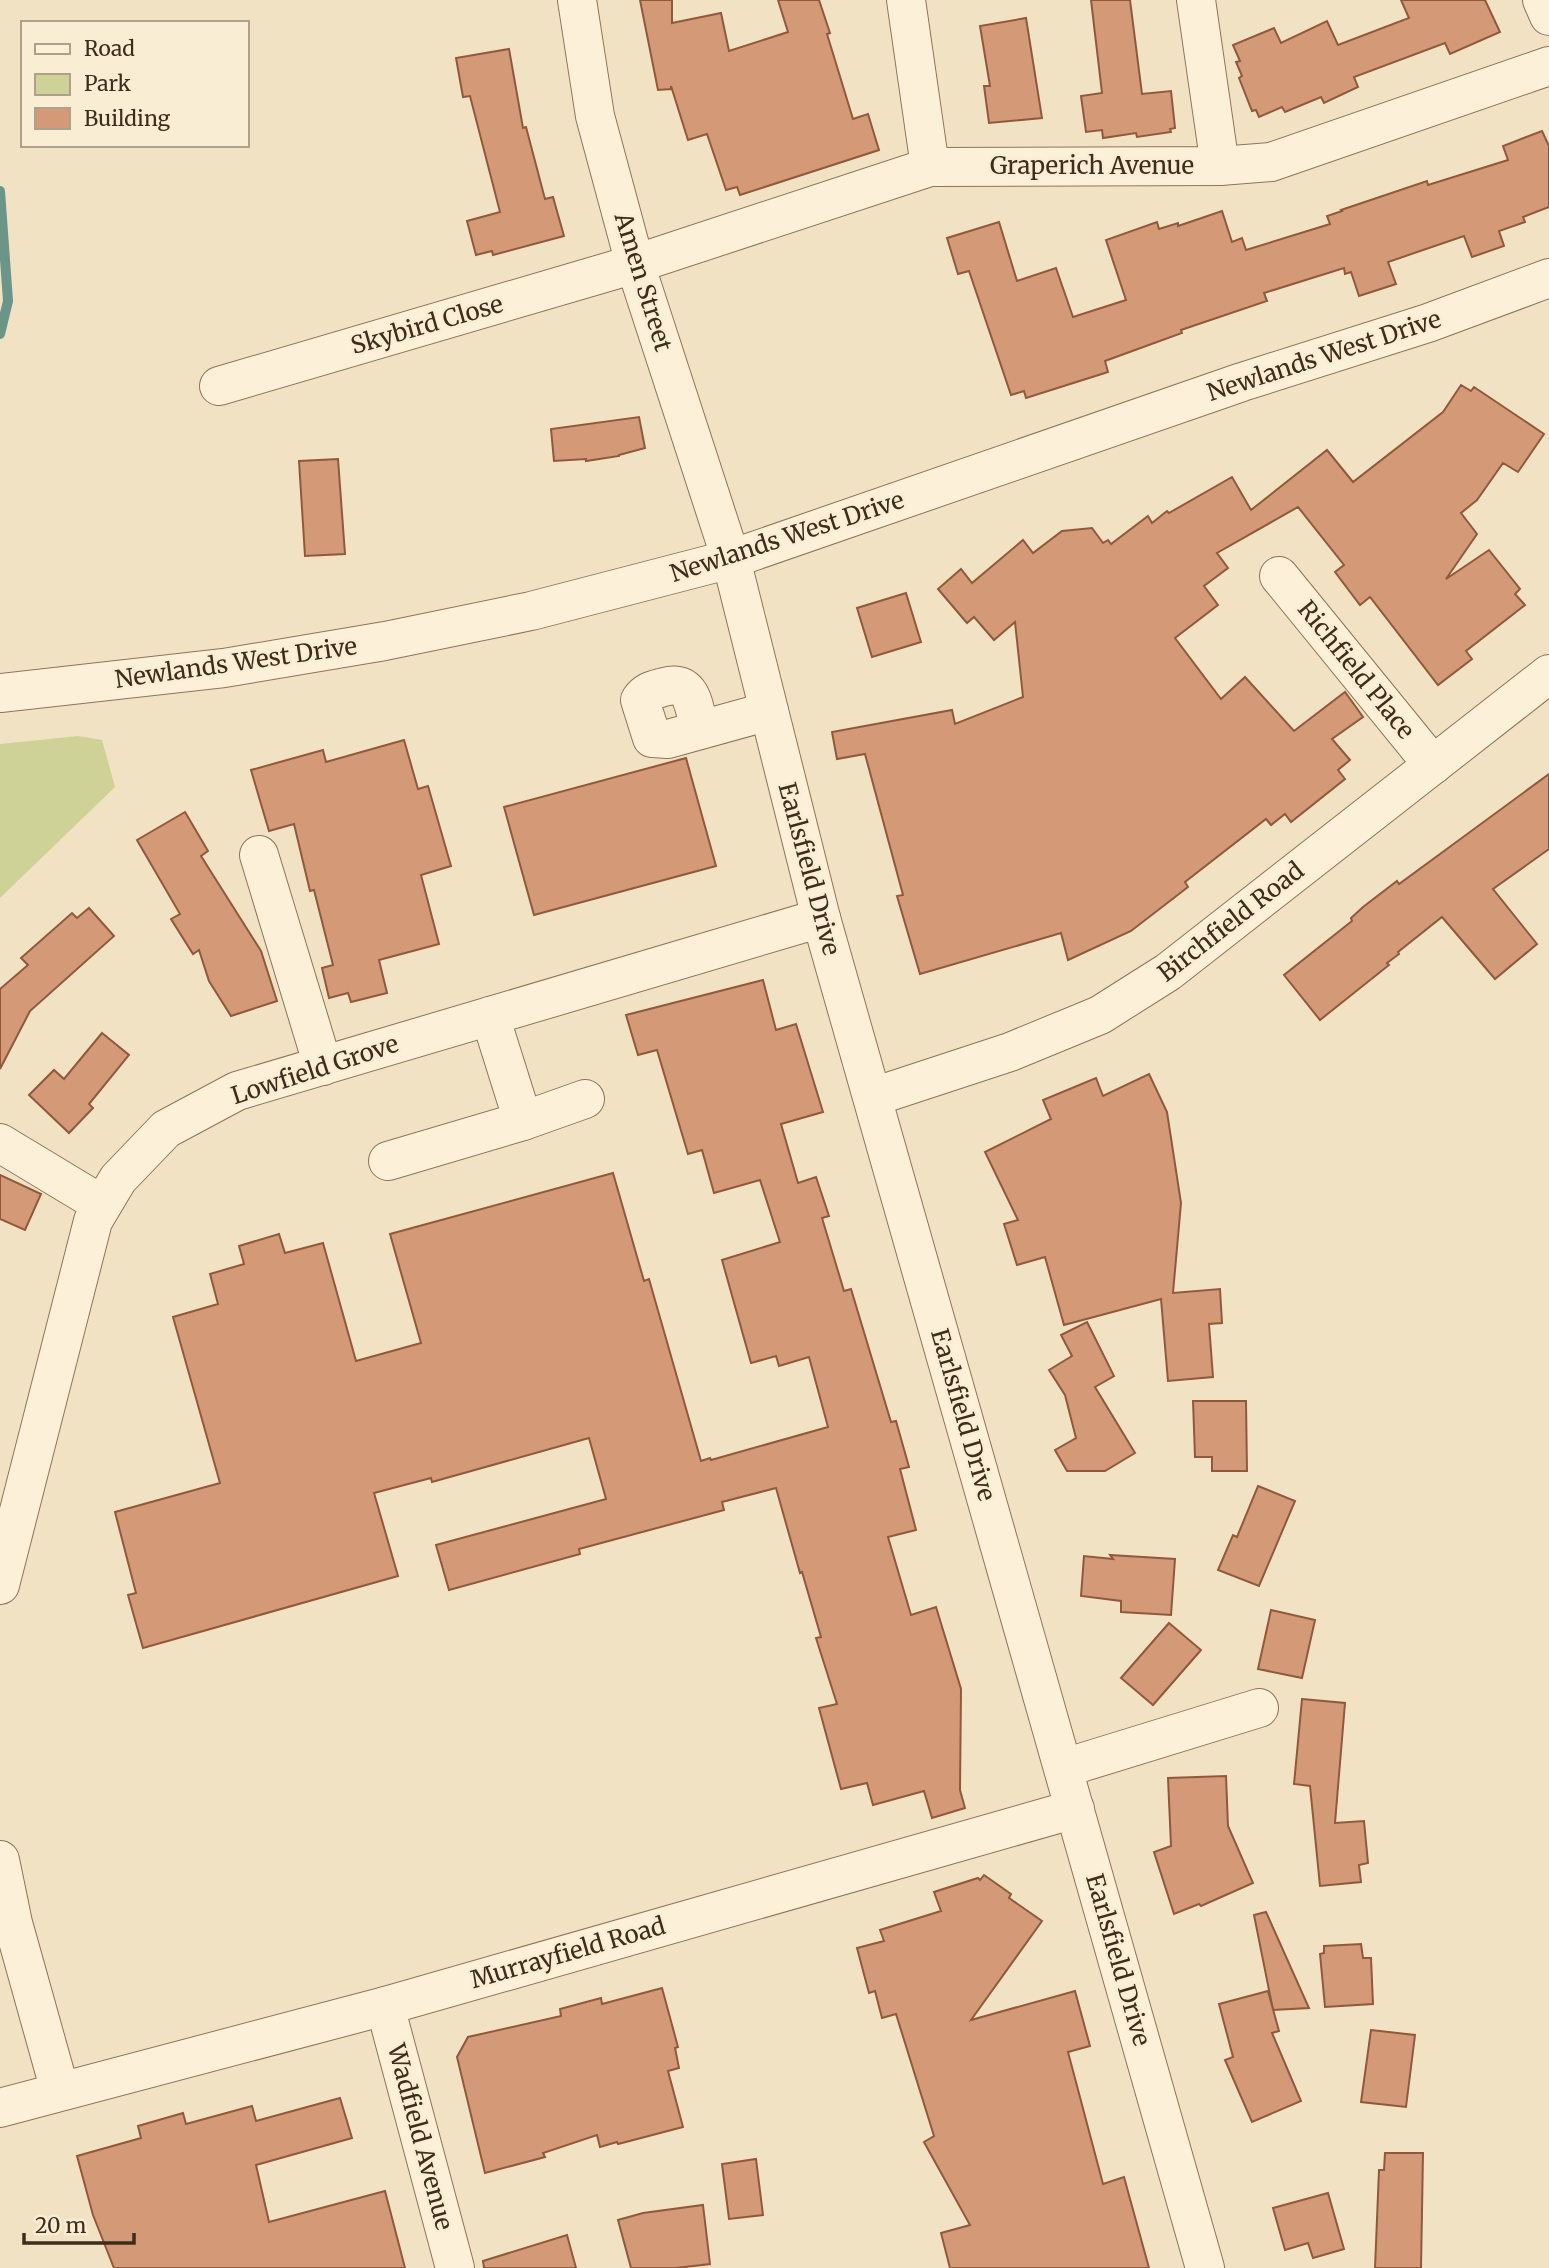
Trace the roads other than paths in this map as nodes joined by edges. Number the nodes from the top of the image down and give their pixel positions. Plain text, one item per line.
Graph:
1 (577, 0) edge
2 (906, 0) edge
3 (1196, 0) edge
4 (1542, 0) edge
5 (1549, 16) edge
6 (1549, 66) edge
7 (1220, 166) junction
8 (929, 167) junction
9 (635, 264) junction
10 (1549, 278) edge
11 (219, 386) dead end
12 (731, 559) junction
13 (1279, 576) dead end
14 (1549, 674) edge
15 (0, 693) edge
16 (769, 711) junction
17 (700, 730) dead end
18 (1433, 765) junction
19 (259, 855) dead end
20 (821, 918) junction
21 (490, 1016) junction
22 (323, 1066) junction
23 (873, 1097) junction
24 (585, 1099) dead end
25 (523, 1121) junction
26 (0, 1143) edge
27 (388, 1161) dead end
28 (101, 1204) junction
29 (0, 1585) edge
30 (1259, 1708) dead end
31 (1064, 1768) junction
32 (1075, 1809) junction
33 (0, 1860) edge
34 (385, 2006) junction
35 (60, 2091) junction
36 (0, 2108) edge
37 (455, 2268) edge
38 (1205, 2268) edge

1 - 9 street, Amen Street
2 - 8 street
3 - 7 street
4 - 5 street
6 - 7 street, Graperich Avenue
7 - 8 street, Graperich Avenue
8 - 9 street, Graperich Avenue
9 - 11 street, Skybird Close
9 - 12 street, Amen Street
10 - 12 street, Newlands West Drive
12 - 15 street, Newlands West Drive
12 - 16 street, Earlsfield Drive
13 - 18 street, Richfield Place
14 - 18 street, Birchfield Road
16 - 17 street
16 - 20 street, Earlsfield Drive
18 - 23 street, Birchfield Road
19 - 22 street
20 - 21 street, Lowfield Grove
20 - 23 street, Earlsfield Drive
21 - 22 street, Lowfield Grove
21 - 25 street
22 - 28 street, Lowfield Grove
23 - 31 street, Earlsfield Drive
24 - 25 street
25 - 27 street
26 - 28 street
28 - 29 street, Lowfield Grove
30 - 31 street
31 - 32 street, Earlsfield Drive
32 - 34 street, Murrayfield Road
32 - 38 street, Earlsfield Drive
33 - 35 street
34 - 35 street, Murrayfield Road
34 - 37 street, Wadfield Avenue
35 - 36 street, Murrayfield Road

